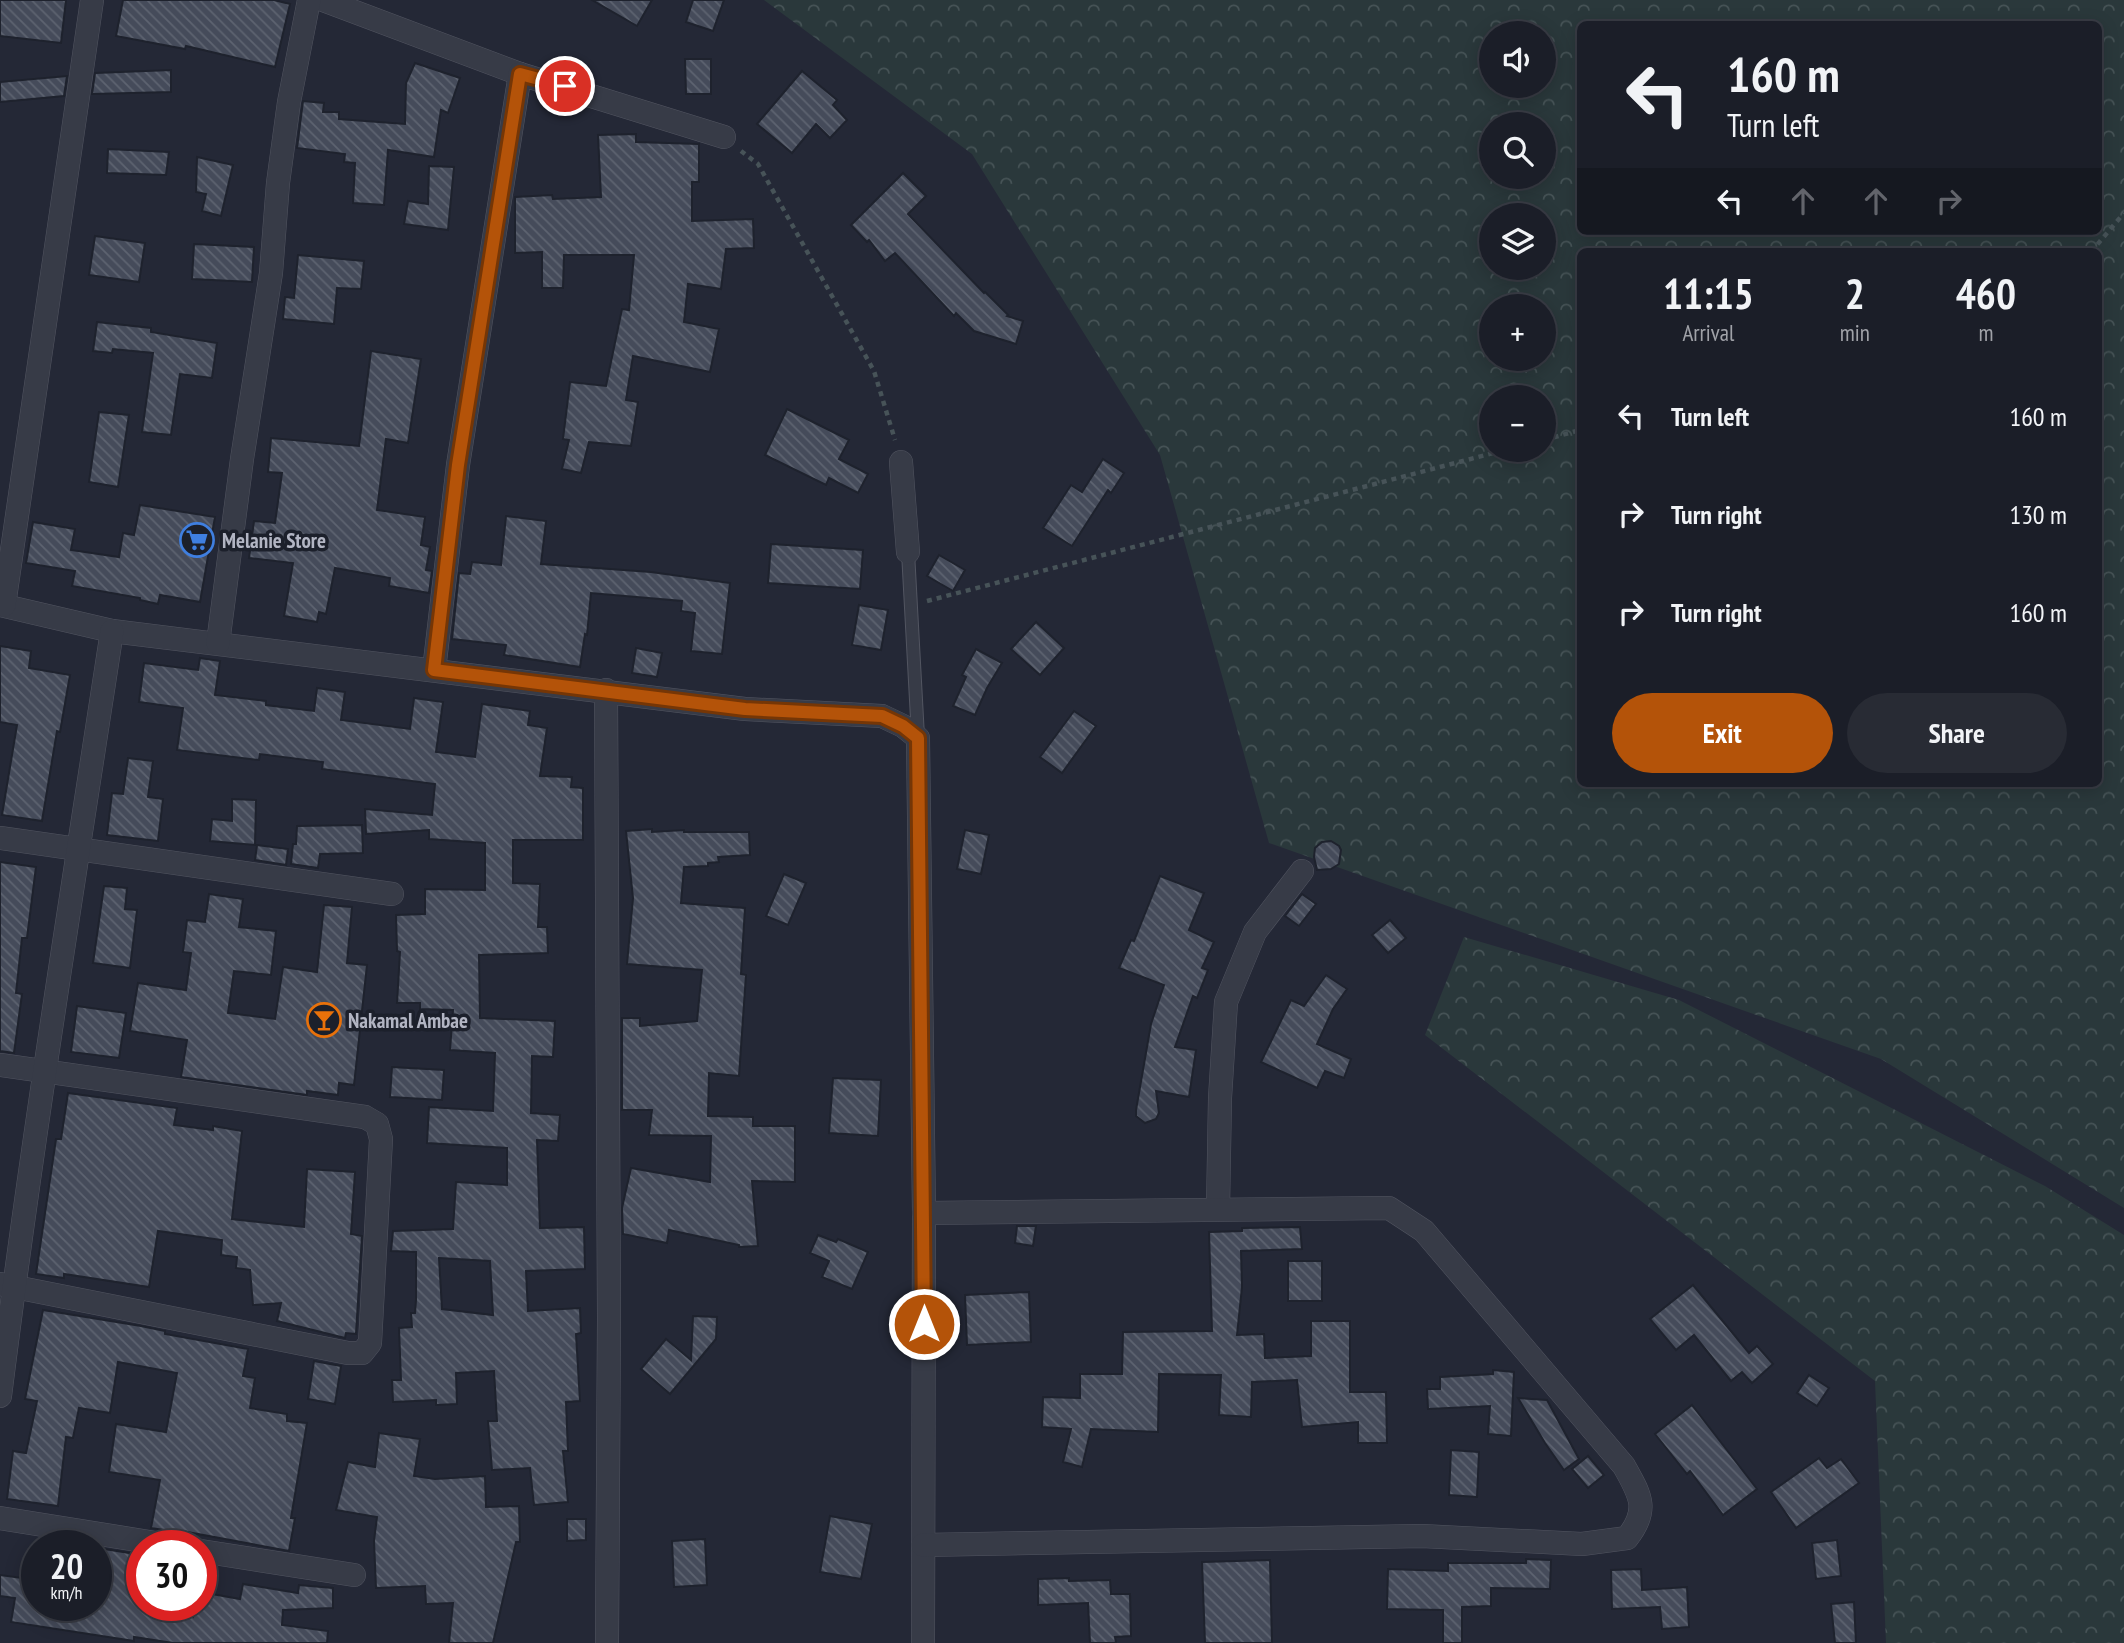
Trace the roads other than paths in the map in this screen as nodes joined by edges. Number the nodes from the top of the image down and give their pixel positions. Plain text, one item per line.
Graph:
1 (92, 0) edge
2 (309, 0) edge
3 (323, 0) edge
4 (520, 74) junction
5 (724, 137) road end
6 (901, 461) road end
7 (908, 552) joint
8 (2, 605) edge
9 (112, 631) junction
10 (218, 643) junction
11 (434, 670) junction
12 (606, 690) junction
13 (918, 738) junction
14 (0, 838) edge
15 (79, 849) junction
16 (1302, 871) dead end
17 (393, 894) dead end
18 (0, 1065) edge
19 (43, 1071) junction
20 (1218, 1209) junction
21 (924, 1213) junction
22 (7, 1285) edge
23 (0, 1396) edge
24 (0, 1518) edge
25 (126, 1538) edge
26 (923, 1545) junction
27 (217, 1554) edge
28 (354, 1576) dead end
29 (607, 1643) edge
30 (923, 1643) edge

1 - 8 street
2 - 10 street
3 - 4 street
4 - 5 street
4 - 11 street
6 - 7 street
7 - 13 lane
8 - 9 street
9 - 10 street
9 - 15 street
10 - 11 street
11 - 12 street
12 - 13 street
12 - 29 street
13 - 21 street
14 - 15 street
15 - 17 street
15 - 19 street
16 - 20 street
18 - 19 street
19 - 22 street
19 - 22 street
20 - 21 street
20 - 26 street
21 - 26 street
22 - 23 street
24 - 25 street
26 - 30 street
27 - 28 street

